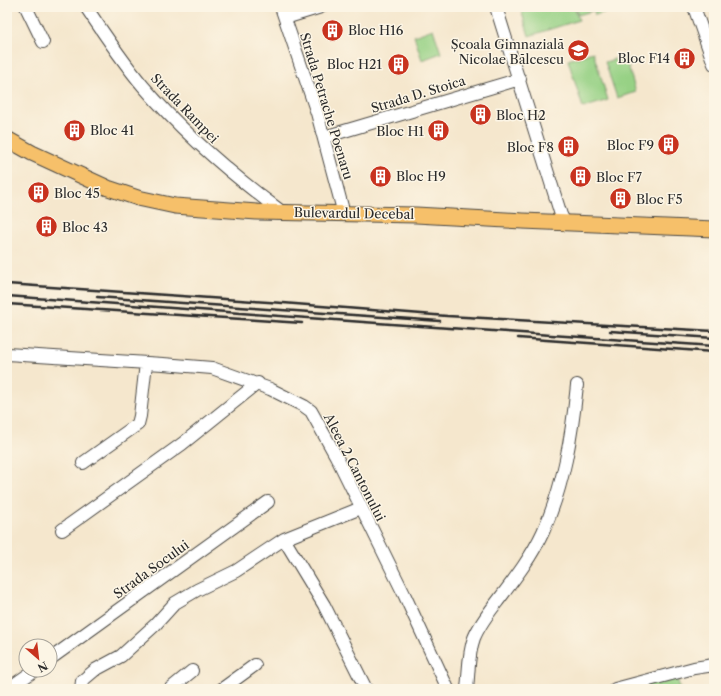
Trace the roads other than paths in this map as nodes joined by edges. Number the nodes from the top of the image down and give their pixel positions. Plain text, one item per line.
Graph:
1 (26, 7) edge
2 (86, 7) edge
3 (321, 7) edge
4 (496, 7) edge
5 (694, 7) edge
6 (283, 12) edge
7 (43, 42) dead end
8 (714, 64) edge
9 (520, 78) junction
10 (324, 137) junction
11 (7, 139) edge
12 (282, 212) junction
13 (344, 214) junction
14 (565, 223) junction
15 (714, 229) edge
16 (7, 354) edge
17 (146, 363) junction
18 (258, 383) junction
19 (577, 385) dead end
20 (84, 463) dead end
21 (268, 502) dead end
22 (361, 508) junction
23 (62, 530) dead end
24 (284, 539) junction
25 (58, 653) edge
26 (255, 665) dead end
27 (714, 665) edge
28 (192, 671) dead end
29 (24, 678) edge
30 (8, 689) edge
31 (81, 689) edge
32 (170, 689) edge
33 (222, 689) edge
34 (366, 689) edge
35 (448, 689) edge
36 (467, 689) edge
37 (616, 689) edge

1 - 7 street
2 - 12 street, Strada Rampei
3 - 6 street
4 - 9 street
5 - 8 street
6 - 10 street, Strada Petrache Poenaru
9 - 10 street, Strada D. Stoica
9 - 14 street
10 - 13 street, Strada Petrache Poenaru
11 - 12 main road, Bulevardul Decebal
12 - 13 main road, Bulevardul Decebal
13 - 14 main road, Bulevardul Decebal
14 - 15 main road, Bulevardul Decebal
16 - 17 street, Aleea 2 Cantonului
17 - 18 street, Aleea 2 Cantonului
17 - 20 street
18 - 22 street, Aleea 2 Cantonului
18 - 23 street
19 - 36 street
21 - 25 street, Strada Socului
22 - 24 street
22 - 35 street, Aleea 2 Cantonului
24 - 31 street
24 - 34 street
26 - 33 street
27 - 37 street
28 - 32 street
29 - 30 street

